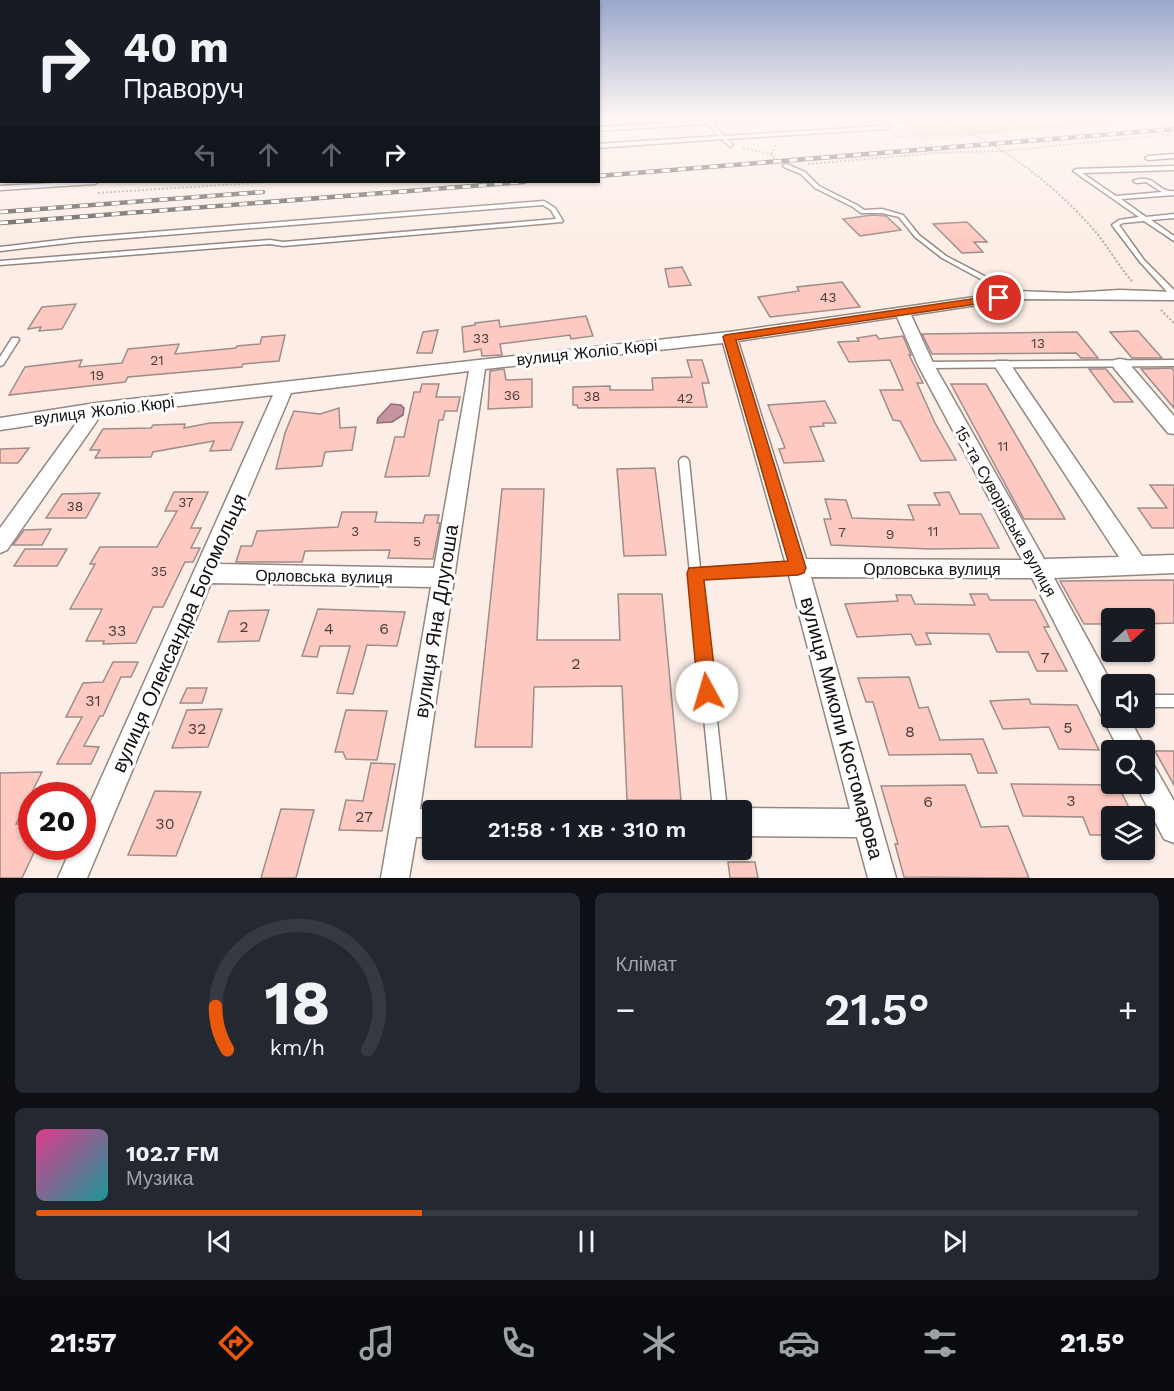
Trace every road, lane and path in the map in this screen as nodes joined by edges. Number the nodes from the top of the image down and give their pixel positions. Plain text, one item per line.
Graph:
1 (867, 159) edge
2 (1015, 159) edge
3 (786, 166) joint
4 (1174, 168) edge
5 (1136, 181) dead end
6 (79, 183) edge
7 (253, 183) edge
8 (0, 188) edge
9 (1171, 193) edge
10 (92, 194) dead end
11 (1115, 198) junction
12 (1174, 216) edge
13 (1145, 219) junction
14 (275, 224) junction
15 (1174, 239) edge
16 (270, 242) junction
17 (0, 249) edge
18 (0, 263) edge
19 (1146, 294) junction
20 (1017, 295) junction
21 (1174, 295) edge
22 (902, 312) junction
23 (729, 337) junction
24 (15, 340) dead end
25 (0, 363) edge
26 (1174, 363) edge
27 (478, 364) junction
28 (1002, 364) junction
29 (1120, 364) junction
30 (926, 365) junction
31 (285, 388) junction
32 (96, 409) junction
33 (0, 424) edge
34 (1174, 428) edge
35 (684, 461) dead end
36 (0, 544) edge
37 (1174, 564) edge
38 (1137, 566) junction
39 (798, 568) junction
40 (1038, 569) junction
41 (206, 573) junction
42 (695, 573) junction
43 (443, 578) junction
44 (1101, 688) edge
45 (1155, 701) edge
46 (1174, 701) edge
47 (1155, 794) edge
48 (719, 800) edge
49 (752, 822) edge
50 (422, 823) edge
51 (404, 824) junction
52 (868, 824) junction
53 (1174, 829) edge
54 (72, 878) edge
55 (395, 878) edge
56 (882, 878) edge

1 - 3 path
2 - 19 path
3 - 20 lane
4 - 11 lane
5 - 9 lane
6 - 8 lane
7 - 10 path
9 - 11 lane
11 - 13 lane
12 - 13 lane
13 - 15 lane
13 - 21 lane
14 - 16 lane
14 - 16 lane
14 - 17 lane
16 - 18 lane
19 - 20 street, вулиця Жоліо Кюрі
19 - 21 street, вулиця Жоліо Кюрі
20 - 22 street, вулиця Жоліо Кюрі
22 - 23 street, вулиця Жоліо Кюрі
22 - 30 street, 15-та Суворівська вулиця
23 - 27 street, вулиця Жоліо Кюрі
23 - 39 street, вулиця Миколи Костомарова
24 - 25 lane
26 - 29 lane
27 - 31 street, вулиця Жоліо Кюрі
27 - 43 street, вулиця Яна Длугоша
28 - 29 lane
28 - 30 lane
28 - 38 street
29 - 34 street
30 - 40 street, 15-та Суворівська вулиця
31 - 32 street, вулиця Жоліо Кюрі
31 - 41 street, вулиця Олександра Богомольця
32 - 33 street, вулиця Жоліо Кюрі
32 - 36 street
35 - 42 lane
37 - 38 street, Орловська вулиця
38 - 40 street, Орловська вулиця
39 - 40 street, Орловська вулиця
39 - 42 lane
39 - 52 street, вулиця Миколи Костомарова
40 - 44 street, 15-та Суворівська вулиця
41 - 43 street, Орловська вулиця
41 - 54 street, вулиця Олександра Богомольця
42 - 48 lane
43 - 51 street, вулиця Яна Длугоша
45 - 46 lane
47 - 53 street
49 - 52 street
50 - 51 street
51 - 55 street, вулиця Яна Длугоша
52 - 56 street, вулиця Миколи Костомарова

